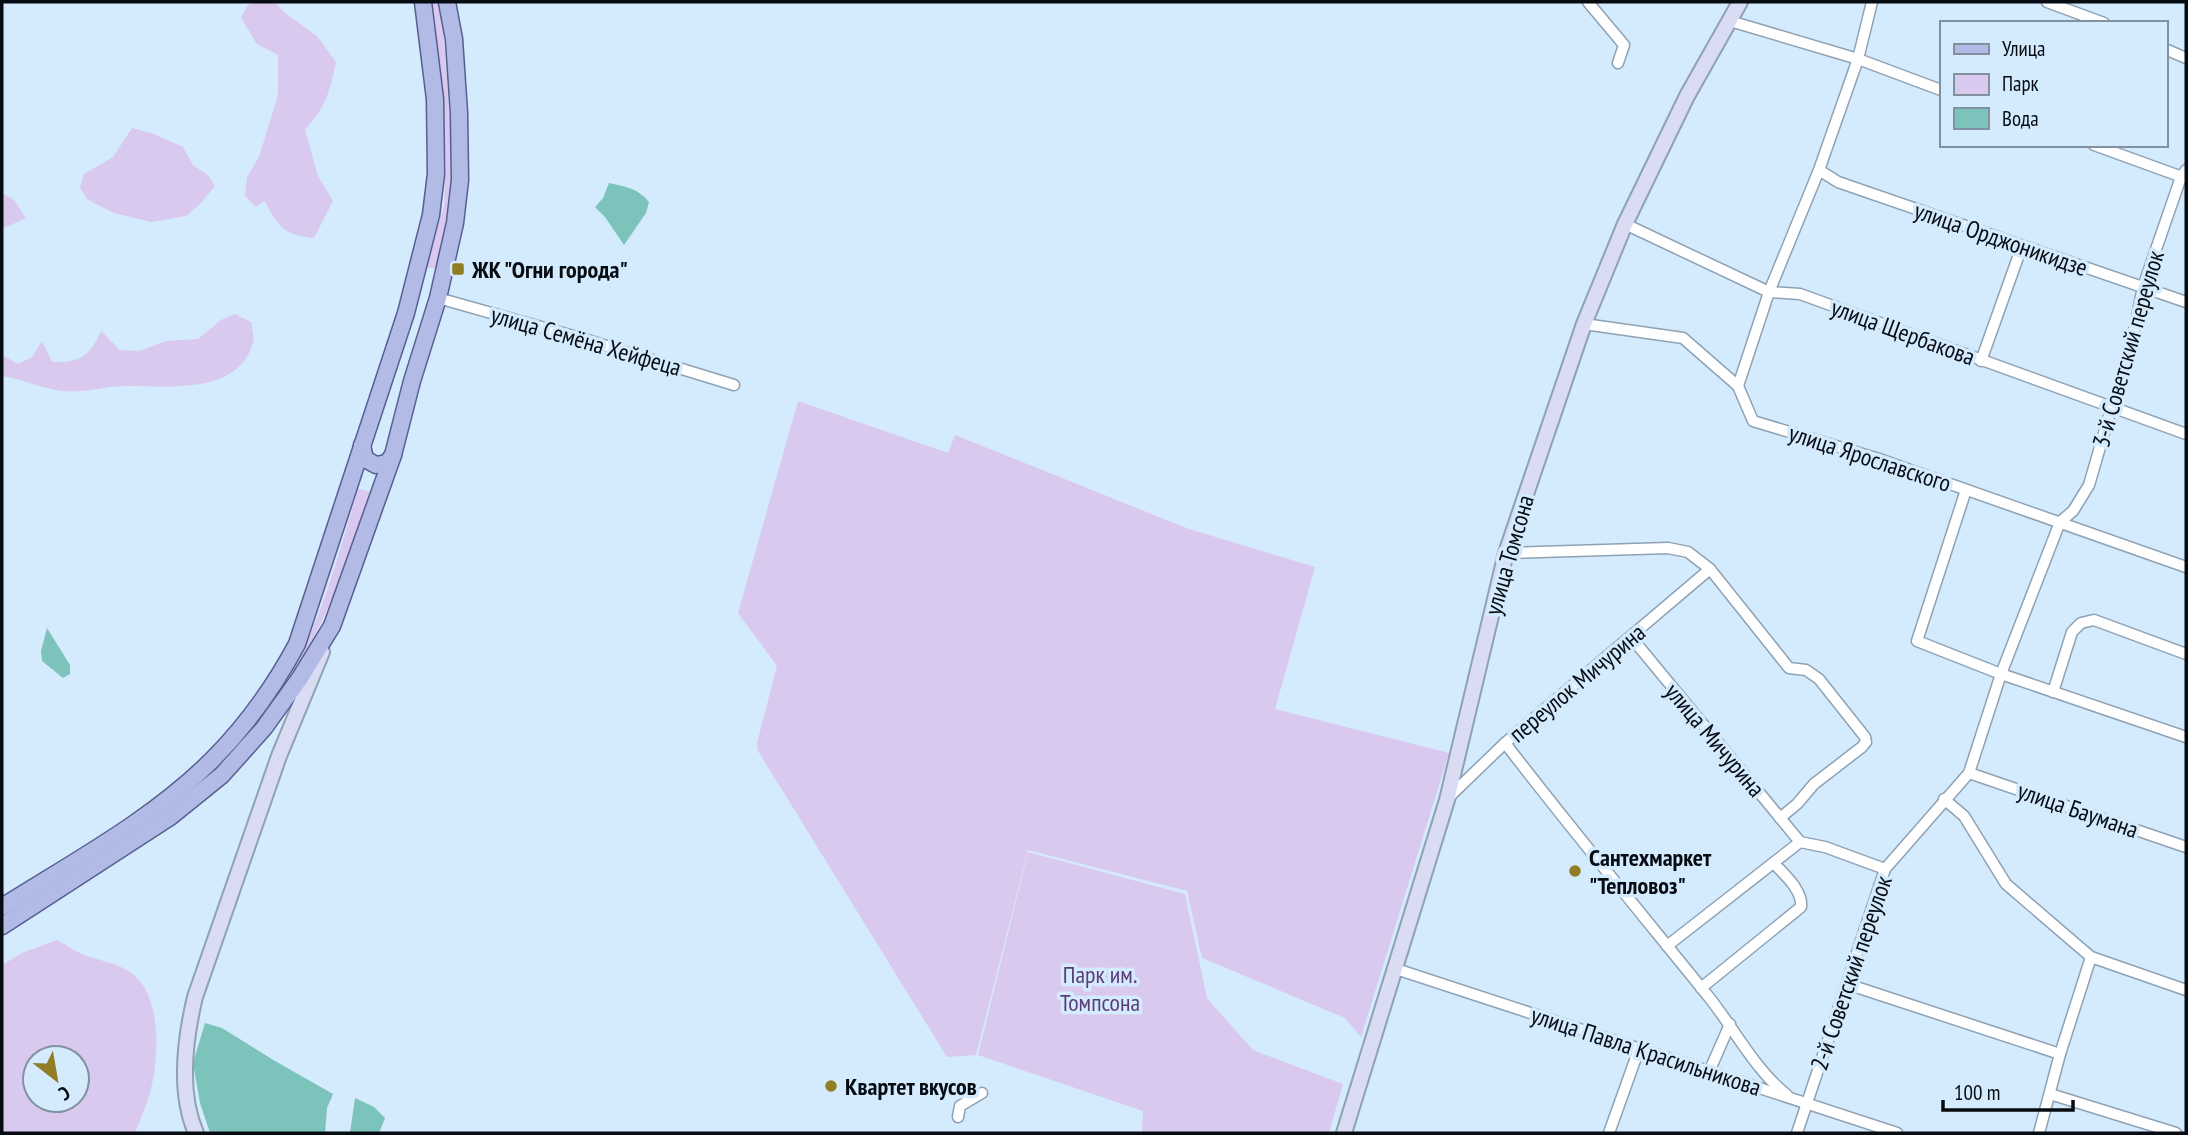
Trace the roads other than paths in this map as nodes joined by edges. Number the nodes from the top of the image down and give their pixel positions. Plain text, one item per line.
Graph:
1 (424, 2) edge
2 (447, 2) edge
3 (1588, 2) edge
4 (1740, 2) edge
5 (1872, 2) edge
6 (2048, 2) edge
7 (1730, 21) junction
8 (2099, 21) edge
9 (2167, 50) edge
10 (2186, 58) edge
11 (1858, 60) junction
12 (1618, 63) dead end
13 (1940, 90) edge
14 (2100, 147) edge
15 (1819, 170) junction
16 (2184, 175) edge
17 (1625, 224) junction
18 (2022, 246) junction
19 (2143, 287) junction
20 (1769, 292) junction
21 (438, 298) junction
22 (2186, 302) edge
23 (406, 313) junction
24 (433, 317) junction
25 (1584, 324) junction
26 (1980, 361) junction
27 (734, 385) dead end
28 (1738, 386) junction
29 (2111, 406) junction
30 (2186, 434) edge
31 (362, 444) junction
32 (393, 454) junction
33 (1966, 489) junction
34 (2060, 522) junction
35 (1506, 552) junction
36 (2186, 567) edge
37 (1710, 569) junction
38 (332, 626) junction
39 (1631, 637) junction
40 (2186, 654) edge
41 (2001, 674) junction
42 (2053, 692) junction
43 (2186, 737) edge
44 (1505, 743) junction
45 (1969, 773) junction
46 (1944, 799) junction
47 (1447, 800) junction
48 (1780, 818) junction
49 (1800, 842) junction
50 (2186, 847) edge
51 (1774, 863) junction
52 (1885, 869) junction
53 (2, 907) edge
54 (2, 926) edge
55 (1667, 946) junction
56 (2091, 957) junction
57 (1395, 969) junction
58 (1847, 984) junction
59 (1701, 988) junction
60 (2186, 990) edge
61 (1730, 1024) junction
62 (1639, 1049) junction
63 (2060, 1054) junction
64 (1709, 1072) junction
65 (982, 1093) dead end
66 (2050, 1094) junction
67 (1793, 1100) junction
68 (1807, 1104) junction
69 (958, 1117) dead end
70 (196, 1133) edge
71 (1344, 1133) edge
72 (1609, 1133) edge
73 (1797, 1133) edge
74 (1897, 1133) edge
75 (2039, 1133) edge
76 (2176, 1133) edge

1 - 23 main road
2 - 21 main road
3 - 12 street
4 - 7 street, улица Томсона
5 - 11 street
6 - 8 street
7 - 11 street
7 - 17 street, улица Томсона
9 - 10 street
11 - 13 street
11 - 15 street
14 - 16 street
15 - 18 street, улица Орджоникидзе
15 - 20 street
16 - 19 street, 3-й Советский переулок
17 - 20 street, улица Щербакова
17 - 25 street, улица Томсона
18 - 19 street, улица Орджоникидзе
18 - 26 street
19 - 22 street, улица Орджоникидзе
19 - 29 street, 3-й Советский переулок
20 - 26 street, улица Щербакова
20 - 28 street
21 - 24 main road
21 - 27 street, улица Семёна Хейфеца
23 - 24 main road
23 - 31 main road
24 - 32 main road
25 - 28 street, улица Ярославского
25 - 35 street, улица Томсона
26 - 29 street, улица Щербакова
28 - 33 street, улица Ярославского
29 - 30 street, улица Щербакова
29 - 34 street, 3-й Советский переулок
31 - 32 main road
31 - 53 main road
32 - 38 main road
33 - 34 street, улица Ярославского
33 - 41 street
34 - 36 street, улица Ярославского
34 - 41 street, 2-й Советский переулок
35 - 37 street
35 - 47 street, улица Томсона
37 - 39 street, переулок Мичурина
37 - 48 street
38 - 54 main road
38 - 70 street
39 - 44 street, переулок Мичурина
39 - 48 street, улица Мичурина
40 - 42 street
41 - 42 street
41 - 45 street, 2-й Советский переулок
42 - 43 street
44 - 47 street, переулок Мичурина
44 - 55 street
45 - 46 street, 2-й Советский переулок
45 - 50 street, улица Баумана
46 - 52 street, 2-й Советский переулок
46 - 56 street
47 - 57 street, улица Томсона
48 - 49 street, улица Мичурина
49 - 51 street
49 - 52 street
51 - 55 street
51 - 59 street
52 - 58 street, 2-й Советский переулок
55 - 59 street
56 - 60 street
56 - 63 street
57 - 62 street, улица Павла Красильникова
57 - 71 street, улица Томсона
58 - 63 street
58 - 68 street, 2-й Советский переулок
59 - 61 street
61 - 64 street
61 - 67 street
62 - 64 street, улица Павла Красильникова
62 - 72 street
63 - 66 street
64 - 67 street, улица Павла Красильникова
65 - 69 street
66 - 75 street
66 - 76 street
67 - 68 street, улица Павла Красильникова
68 - 73 street, 2-й Советский переулок
68 - 74 street, улица Павла Красильникова

